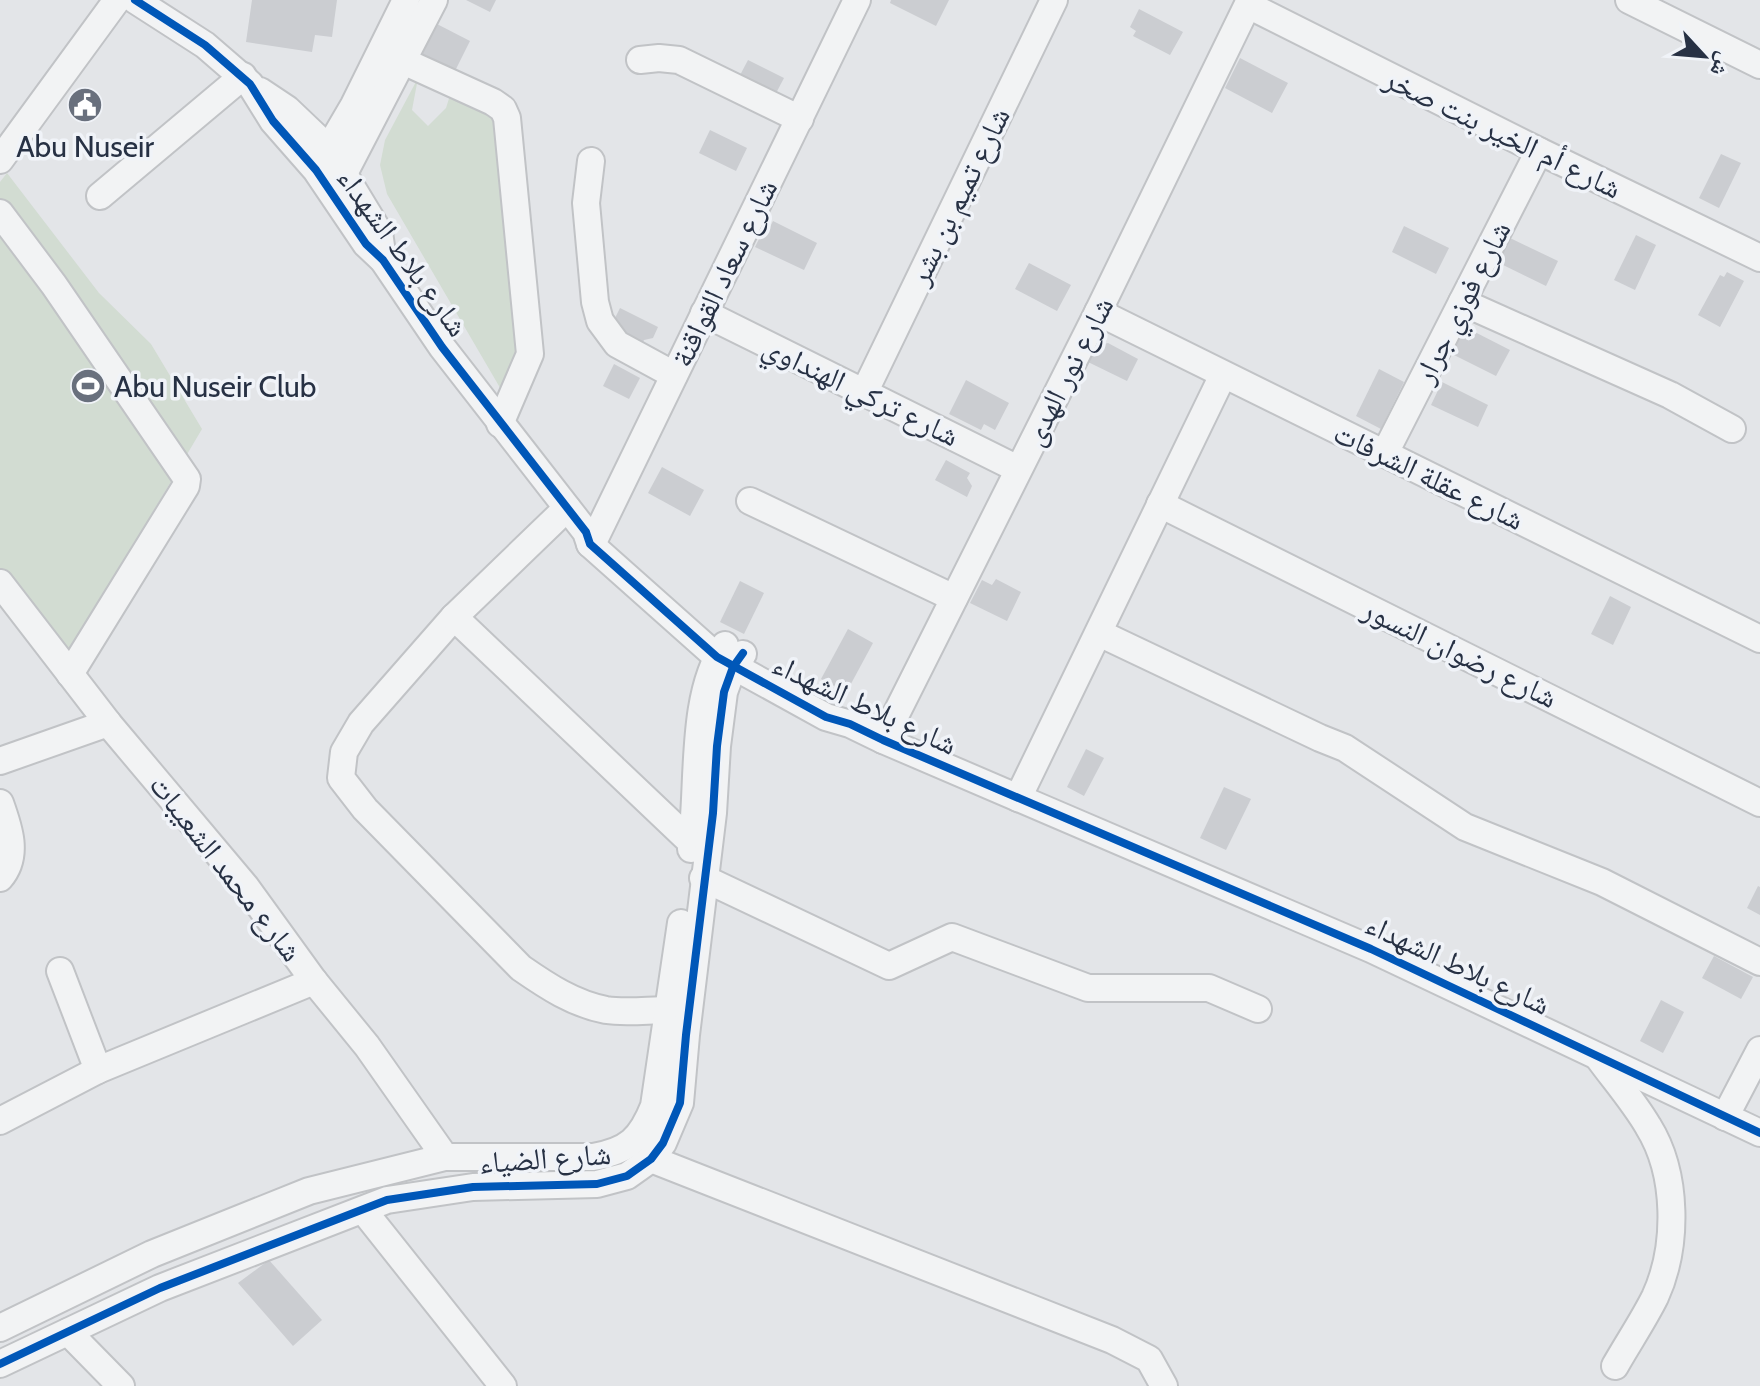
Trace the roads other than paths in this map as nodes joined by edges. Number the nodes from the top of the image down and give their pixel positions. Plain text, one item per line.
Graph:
1 (117, 0) edge
2 (135, 0) edge
3 (406, 0) edge
4 (434, 0) edge
5 (857, 0) edge
6 (1054, 0) edge
7 (1249, 3) edge
8 (1644, 3) edge
9 (640, 60) dead end
10 (403, 61) junction
11 (1760, 65) edge
12 (246, 80) junction
13 (800, 119) junction
14 (1539, 151) junction
15 (322, 159) junction
16 (0, 160) edge
17 (591, 161) dead end
18 (338, 184) junction
19 (100, 196) dead end
20 (0, 213) edge
21 (1760, 258) edge
22 (1462, 302) junction
23 (1098, 312) junction
24 (704, 313) junction
25 (674, 375) junction
26 (1223, 375) junction
27 (864, 393) junction
28 (500, 424) junction
29 (1732, 429) dead end
30 (1385, 453) junction
31 (1018, 469) junction
32 (750, 501) dead end
33 (1160, 504) junction
34 (567, 508) junction
35 (590, 537) junction
36 (0, 583) edge
37 (954, 598) junction
38 (454, 617) junction
39 (1099, 633) junction
40 (1760, 639) edge
41 (730, 655) junction
42 (70, 674) junction
43 (108, 723) junction
44 (883, 740) junction
45 (0, 761) edge
46 (1018, 798) junction
47 (0, 803) edge
48 (1760, 803) edge
49 (692, 843) junction
50 (0, 878) edge
51 (703, 878) junction
52 (1760, 962) edge
53 (60, 971) dead end
54 (314, 981) junction
55 (1258, 1009) dead end
56 (669, 1010) junction
57 (1760, 1050) edge
58 (1595, 1054) junction
59 (98, 1070) junction
60 (1725, 1117) junction
61 (0, 1121) edge
62 (1760, 1133) edge
63 (445, 1157) junction
64 (651, 1159) junction
65 (363, 1210) junction
66 (0, 1328) edge
67 (68, 1332) junction
68 (0, 1364) edge
69 (1615, 1366) dead end
70 (121, 1386) edge
71 (503, 1386) edge
72 (1164, 1386) edge

1 - 16 street
2 - 12 street, شارع بلاط الشهداء
3 - 15 street
4 - 10 street
5 - 13 street, شارع سعاد القواقنة
6 - 27 street, شارع تميم بن بشر
7 - 14 street, شارع أم الخير بنت صخر
7 - 23 street, شارع نور الهدى
8 - 11 street
9 - 13 street
10 - 18 street
10 - 28 street
12 - 15 street, شارع بلاط الشهداء
12 - 19 street
13 - 24 street, شارع سعاد القواقنة
14 - 21 street, شارع أم الخير بنت صخر
14 - 22 street, شارع فوزي جرار
15 - 18 street, شارع بلاط الشهداء
17 - 25 street
18 - 28 street, شارع بلاط الشهداء
20 - 42 street
22 - 29 street
22 - 30 street, شارع فوزي جرار
23 - 26 street, شارع عقلة الشرفات
23 - 31 street, شارع نور الهدى
24 - 25 street, شارع سعاد القواقنة
24 - 27 street, شارع تركي الهنداوي
25 - 35 street, شارع سعاد القواقنة
26 - 30 street, شارع عقلة الشرفات
26 - 33 street
27 - 31 street, شارع تركي الهنداوي
28 - 34 street, شارع بلاط الشهداء
30 - 40 street, شارع عقلة الشرفات
31 - 37 street, شارع نور الهدى
32 - 37 street
33 - 39 street
33 - 48 street, شارع رضوان النسور
34 - 35 street, شارع بلاط الشهداء
34 - 38 street
35 - 41 street, شارع بلاط الشهداء
36 - 42 street, شارع محمد الشعيبات
37 - 44 street, شارع نور الهدى
38 - 49 street
38 - 56 street
39 - 46 street
39 - 52 street
41 - 44 street, شارع بلاط الشهداء
41 - 49 street, شارع الضياء
41 - 51 street, شارع الضياء
42 - 43 street, شارع محمد الشعيبات
43 - 45 street
43 - 54 street, شارع محمد الشعيبات
44 - 46 street, شارع بلاط الشهداء
46 - 58 street, شارع بلاط الشهداء
47 - 50 street
49 - 56 street, شارع الضياء
51 - 55 street
51 - 64 street, شارع الضياء
53 - 59 street
54 - 59 street
54 - 63 street, شارع محمد الشعيبات
56 - 63 street, شارع الضياء
57 - 60 street
58 - 60 street, شارع بلاط الشهداء
58 - 69 street
59 - 61 street
60 - 62 street, شارع بلاط الشهداء
63 - 66 street, شارع الضياء
64 - 65 street, شارع الضياء
64 - 72 street
65 - 67 street, شارع الضياء
65 - 71 street
67 - 68 street, شارع الضياء
67 - 70 street

